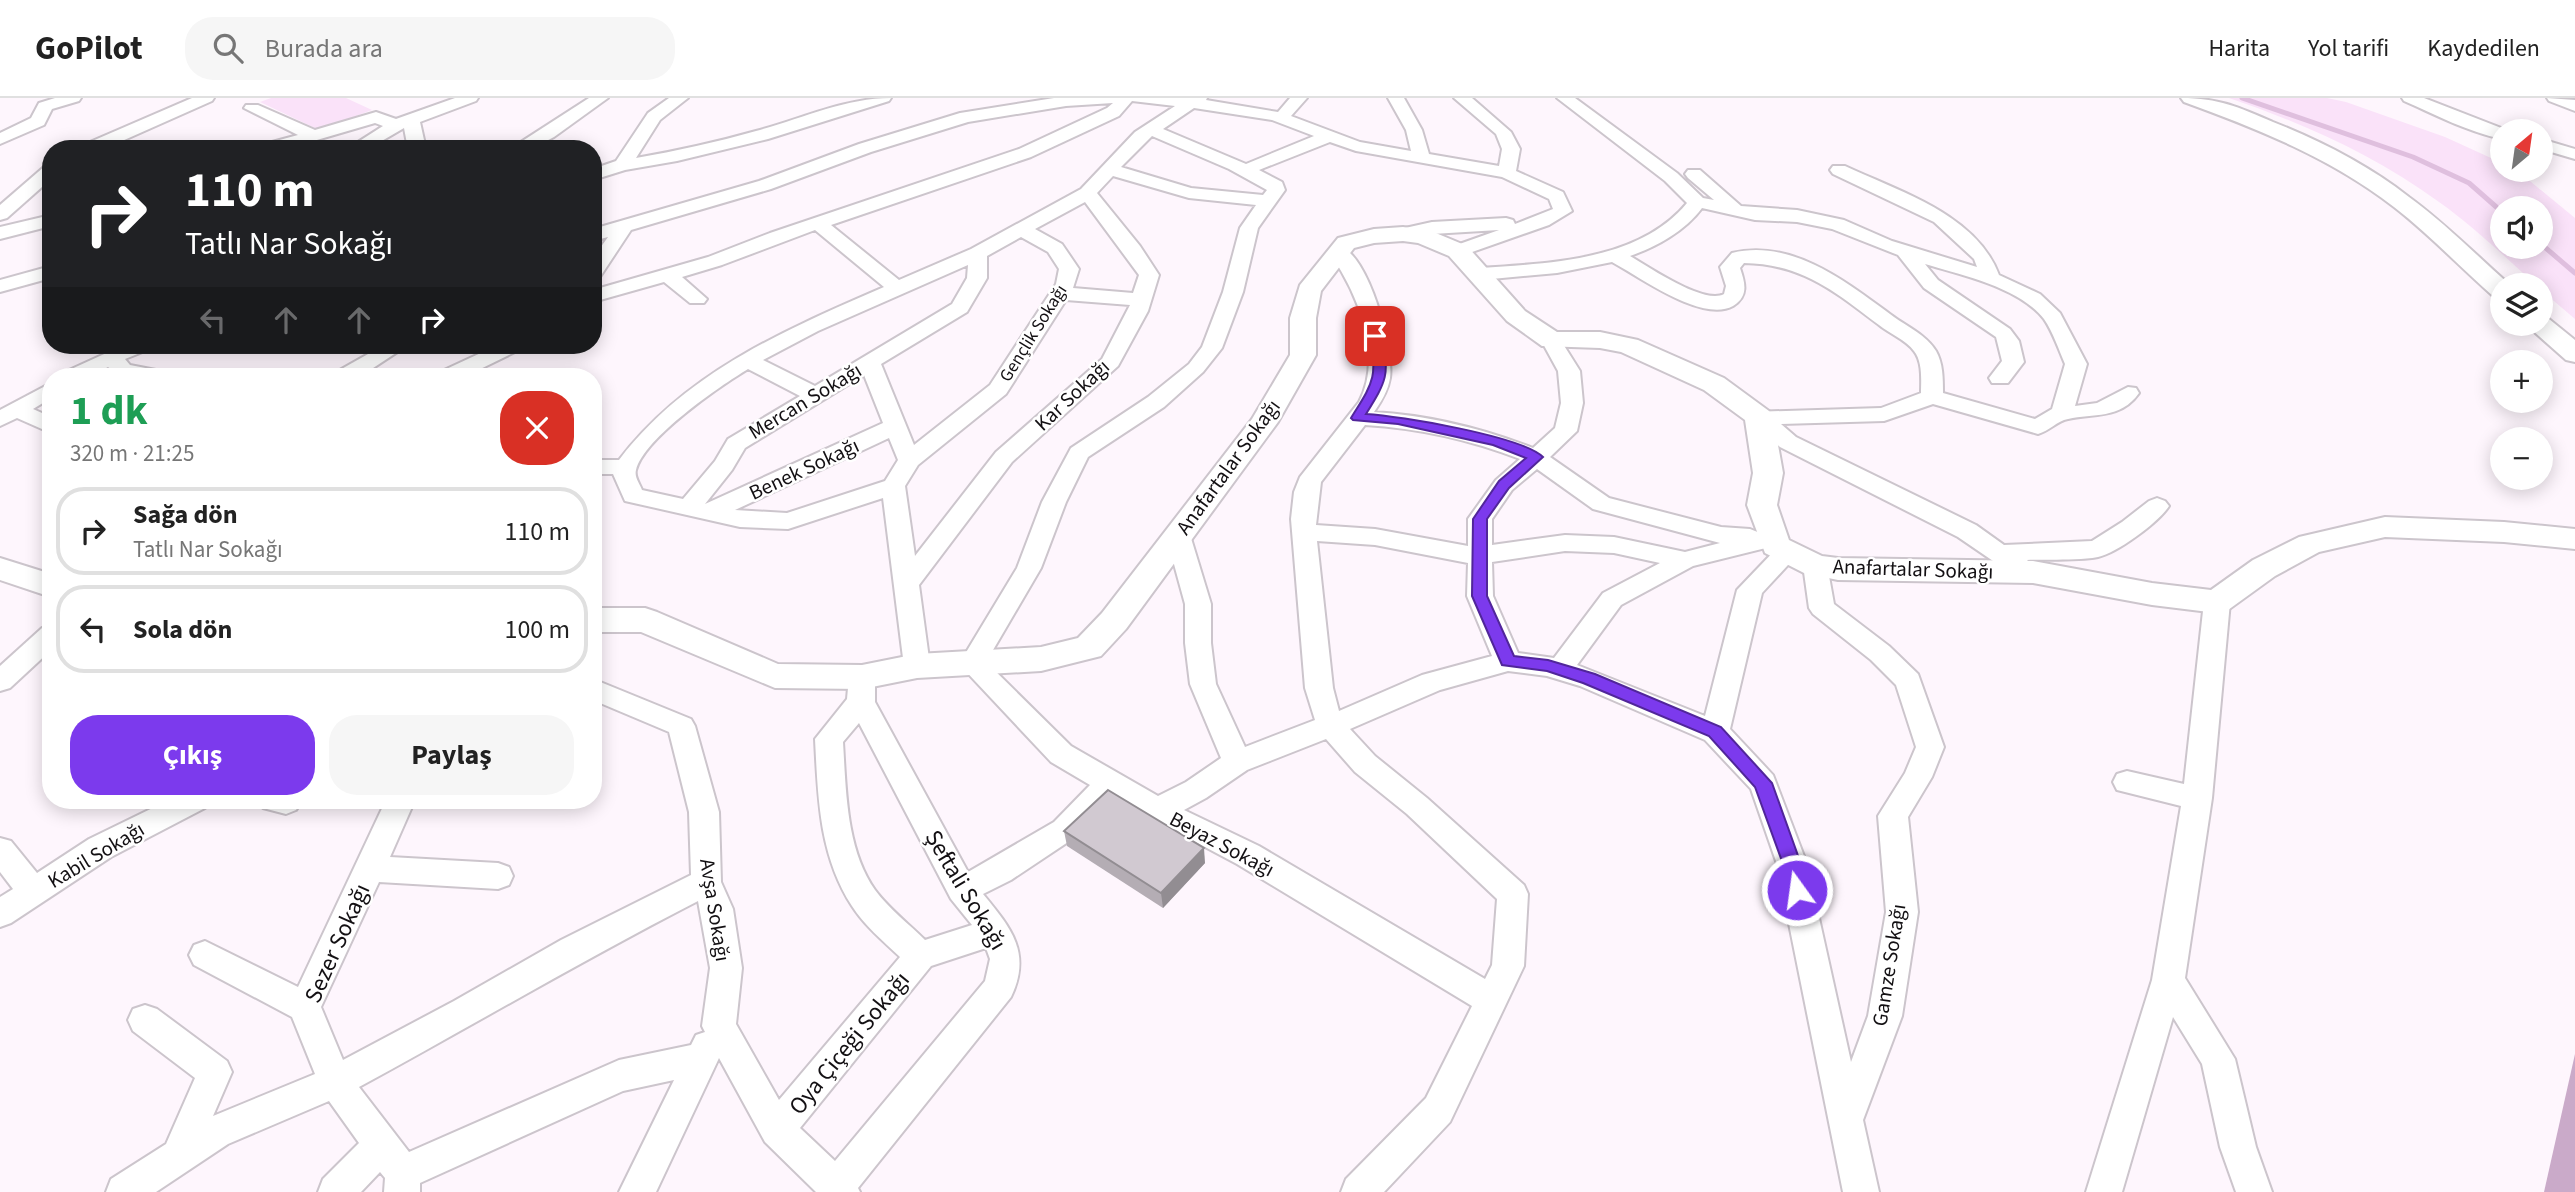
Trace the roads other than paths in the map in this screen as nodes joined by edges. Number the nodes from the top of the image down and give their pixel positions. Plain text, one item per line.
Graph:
1 (74, 98) edge
2 (206, 98) edge
3 (470, 98) edge
4 (600, 98) edge
5 (680, 98) edge
6 (883, 98) edge
7 (1032, 98) edge
8 (1112, 98) edge
9 (1126, 98) edge
10 (1138, 98) edge
11 (1299, 98) edge
12 (1396, 98) edge
13 (1462, 98) edge
14 (1565, 98) edge
15 (2191, 98) edge
16 (2221, 98) edge
17 (2410, 98) edge
18 (2555, 98) edge
19 (1196, 100) edge
20 (45, 106) junction
21 (2575, 106) edge
22 (252, 108) dead end
23 (993, 113) junction
24 (1281, 118) junction
25 (0, 120) edge
26 (404, 122) junction
27 (1151, 130) junction
28 (2490, 130) edge
29 (313, 135) junction
30 (1330, 136) junction
31 (0, 139) edge
32 (110, 140) edge
33 (297, 140) edge
34 (371, 140) edge
35 (414, 140) edge
36 (535, 140) edge
37 (2553, 147) edge
38 (2575, 153) edge
39 (1421, 156) junction
40 (622, 165) junction
41 (1109, 169) junction
42 (1245, 170) junction
43 (1839, 170) dead end
44 (602, 172) edge
45 (1507, 173) junction
46 (1694, 174) dead end
47 (42, 178) edge
48 (1087, 193) junction
49 (1266, 201) junction
50 (1697, 202) junction
51 (1738, 210) junction
52 (0, 214) edge
53 (42, 223) edge
54 (818, 223) junction
55 (1535, 223) junction
56 (624, 226) junction
57 (1021, 229) junction
58 (602, 232) edge
59 (0, 233) edge
60 (1403, 234) junction
61 (1458, 251) junction
62 (1339, 252) junction
63 (1905, 252) junction
64 (978, 253) junction
65 (1616, 256) junction
66 (602, 259) edge
67 (2494, 273) edge
68 (2498, 273) edge
69 (42, 274) edge
70 (1481, 274) junction
71 (668, 275) junction
72 (1991, 278) junction
73 (0, 286) edge
74 (898, 290) junction
75 (602, 293) edge
76 (1059, 293) junction
77 (697, 299) dead end
78 (1141, 300) junction
79 (2553, 312) edge
80 (2575, 331) edge
81 (2553, 335) edge
82 (1551, 341) junction
83 (119, 354) edge
84 (383, 354) edge
85 (495, 354) edge
86 (2575, 354) edge
87 (111, 357) junction
88 (748, 361) junction
89 (870, 362) junction
90 (90, 368) edge
91 (121, 368) edge
92 (359, 368) edge
93 (466, 368) edge
94 (2000, 378) dead end
95 (2128, 393) dead end
96 (42, 394) edge
97 (813, 394) junction
98 (1932, 397) junction
99 (2062, 412) junction
100 (8, 414) edge
101 (1759, 417) junction
102 (1358, 418) junction
103 (42, 423) edge
104 (896, 426) junction
105 (1536, 457) junction
106 (909, 460) junction
107 (602, 467) edge
108 (625, 467) junction
109 (894, 486) junction
110 (2157, 506) dead end
111 (701, 509) junction
112 (1304, 532) junction
113 (1178, 536) junction
114 (2575, 539) edge
115 (1792, 552) junction
116 (1999, 553) junction
117 (1480, 555) junction
118 (1685, 560) junction
119 (0, 569) edge
120 (2027, 572) junction
121 (42, 582) edge
122 (908, 582) junction
123 (2217, 602) junction
124 (602, 620) edge
125 (42, 643) edge
126 (1508, 661) junction
127 (972, 664) junction
128 (917, 666) junction
129 (1560, 669) junction
130 (0, 681) edge
131 (861, 689) junction
132 (602, 693) edge
133 (1330, 725) junction
134 (1715, 732) junction
135 (1237, 762) junction
136 (2127, 782) dead end
137 (1109, 783) junction
138 (2197, 798) junction
139 (177, 809) edge
140 (396, 809) edge
141 (1157, 810) junction
142 (0, 850) edge
143 (370, 869) junction
144 (498, 876) dead end
145 (706, 882) junction
146 (962, 890) junction
147 (34, 892) junction
148 (0, 914) edge
149 (995, 930) junction
150 (205, 955) dead end
151 (920, 956) junction
152 (2168, 980) junction
153 (1491, 1000) junction
154 (305, 1007) junction
155 (145, 1020) dead end
156 (719, 1026) junction
157 (702, 1058) junction
158 (335, 1082) junction
159 (1846, 1120) junction
160 (777, 1130) junction
161 (382, 1146) junction
162 (178, 1157) junction
163 (402, 1182) edge
164 (839, 1189) edge
165 (640, 1191) edge
166 (124, 1192) edge
167 (336, 1192) edge
168 (1359, 1192) edge
169 (1861, 1192) edge
170 (2104, 1192) edge
171 (2254, 1192) edge

1 - 20 street
2 - 32 street
3 - 26 street
4 - 36 street
5 - 40 street
6 - 40 street
7 - 23 street
8 - 23 street
9 - 54 street
10 - 19 street
11 - 24 street
12 - 39 street
13 - 45 street
14 - 50 street
15 - 67 main road
16 - 68 main road
17 - 28 street
18 - 21 street
19 - 24 street
19 - 27 street
20 - 25 street
20 - 31 street
22 - 29 street
23 - 56 street
24 - 30 street
26 - 29 street
26 - 34 street
26 - 35 street
27 - 41 street
27 - 42 street
29 - 33 street
30 - 39 street
30 - 42 street
37 - 38 street
39 - 45 street
40 - 44 street
41 - 48 street
41 - 49 street
42 - 49 street
43 - 72 street
45 - 55 street
46 - 51 street
47 - 52 street
48 - 57 street
48 - 78 street, Kar Sokağı
49 - 127 street
50 - 51 street
50 - 65 street
51 - 63 street
53 - 59 street
54 - 71 street
54 - 74 street
55 - 60 street
55 - 61 street
56 - 58 street
56 - 66 street
57 - 64 street
57 - 76 street, Gençlik Sokağı
60 - 61 main road, Anafartalar Sokağı
60 - 62 main road, Anafartalar Sokağı
61 - 70 main road, Anafartalar Sokağı
62 - 102 street
62 - 113 main road, Anafartalar Sokağı
63 - 72 street
63 - 94 street
64 - 74 street
64 - 89 street, Mercan Sokağı
65 - 70 street
65 - 98 street
69 - 73 street
70 - 82 main road, Anafartalar Sokağı
71 - 75 street
71 - 77 street
72 - 99 street
74 - 88 street
76 - 78 street
76 - 106 street, Gençlik Sokağı
78 - 122 street, Kar Sokağı
79 - 80 main road
81 - 86 main road
82 - 101 main road
82 - 105 street
83 - 87 street
84 - 92 street
85 - 93 street
87 - 90 street
87 - 91 street
88 - 97 street
88 - 108 street
89 - 97 street, Mercan Sokağı
89 - 104 street
95 - 99 street
96 - 100 street
97 - 111 street, Mercan Sokağı
98 - 99 street
98 - 101 street
100 - 103 street
101 - 115 main road
101 - 116 street
102 - 105 street
102 - 112 street
104 - 106 street
104 - 111 street, Benek Sokağı
105 - 115 street
105 - 117 street
106 - 109 street
107 - 108 street
108 - 111 street
109 - 111 street
109 - 122 street
110 - 116 street
112 - 117 street
112 - 133 street
113 - 127 main road, Anafartalar Sokağı
113 - 135 street
114 - 123 main road
115 - 118 street
115 - 120 main road, Anafartalar Sokağı
115 - 134 street
115 - 159 street, Gamze Sokağı
116 - 120 street
117 - 118 street
117 - 126 street
118 - 129 street
119 - 121 main road
120 - 123 main road, Anafartalar Sokağı
122 - 128 street
123 - 138 street
124 - 131 main road, Anafartalar Sokağı
125 - 130 street
126 - 129 street
126 - 133 street
127 - 128 main road, Anafartalar Sokağı
127 - 137 street, Beyaz Sokağı
128 - 131 main road, Anafartalar Sokağı
129 - 134 street
131 - 146 street, Şeftali Sokağı
131 - 151 street, Oya Çiçeği Sokağı
132 - 145 street, Avşa Sokağı
133 - 135 street
133 - 153 street
134 - 159 street
135 - 141 street
136 - 138 street
137 - 141 street, Beyaz Sokağı
137 - 146 street
138 - 152 street
139 - 147 street, Kabil Sokağı
140 - 143 street, Sezer Sokağı
141 - 153 street, Beyaz Sokağı
142 - 147 street
143 - 144 street
143 - 154 street, Sezer Sokağı
145 - 156 street, Avşa Sokağı
145 - 158 street
146 - 149 street, Şeftali Sokağı
147 - 148 street, Kabil Sokağı
149 - 151 street, Oya Çiçeği Sokağı
149 - 164 street, Şeftali Sokağı
150 - 154 street
151 - 160 street, Oya Çiçeği Sokağı
152 - 170 street
152 - 171 street
153 - 168 street
154 - 158 street, Sezer Sokağı
155 - 162 street
156 - 157 street
156 - 160 street
157 - 163 street
157 - 165 street
158 - 161 street, Sezer Sokağı
158 - 162 street
159 - 169 street
160 - 164 street
161 - 163 street, Sezer Sokağı
161 - 167 street
162 - 166 street

